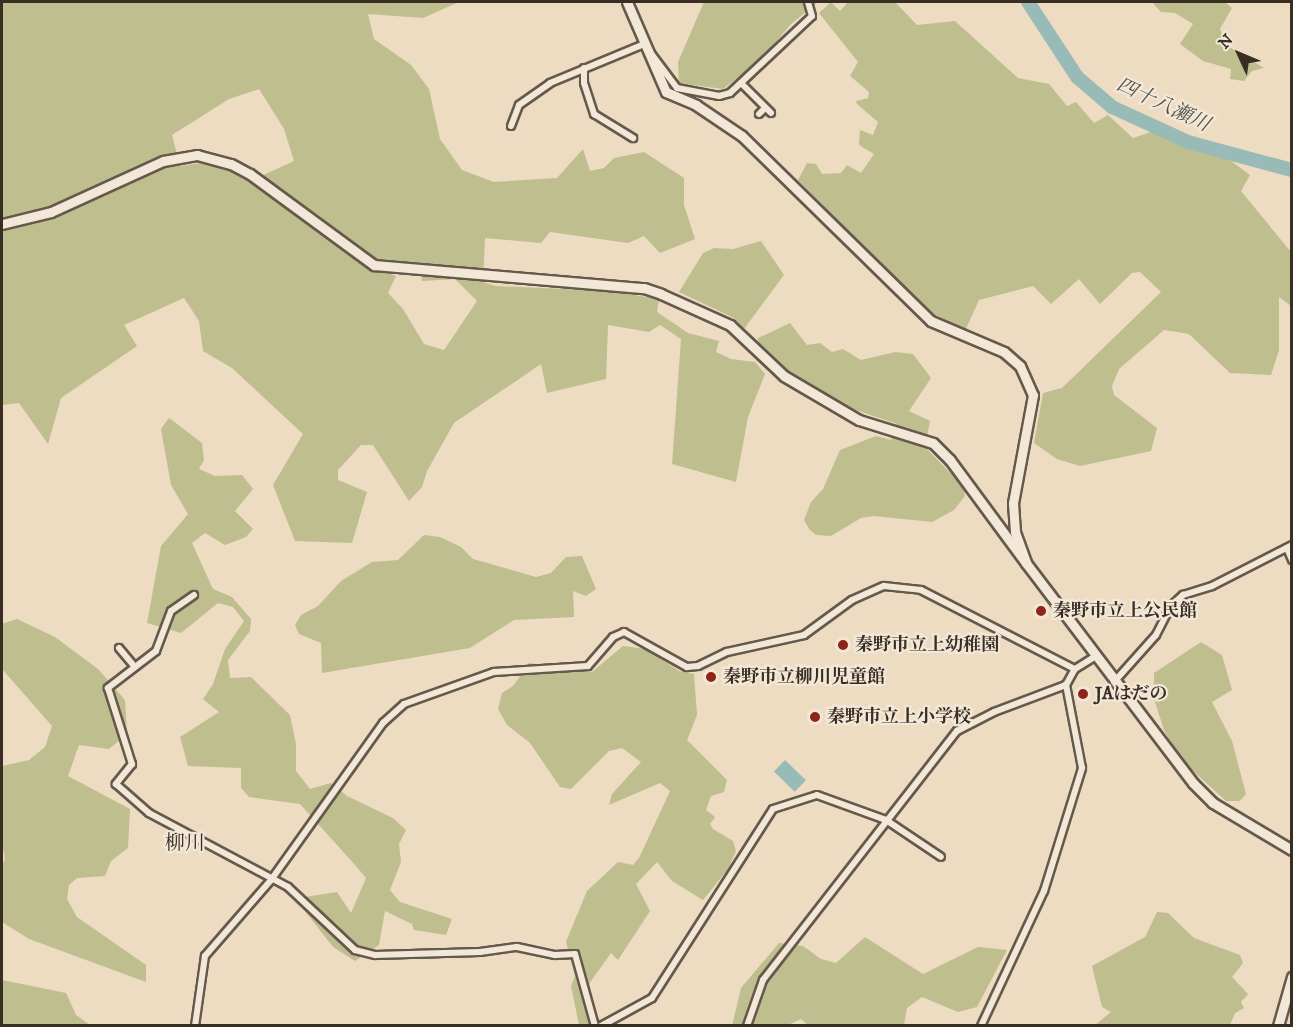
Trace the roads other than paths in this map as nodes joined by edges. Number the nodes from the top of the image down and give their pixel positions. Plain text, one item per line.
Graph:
1 (627, 2) edge
2 (808, 2) edge
3 (644, 44) junction
4 (584, 68) junction
5 (742, 84) junction
6 (765, 108) junction
7 (771, 113) dead end
8 (759, 114) dead end
9 (511, 126) dead end
10 (633, 138) dead end
11 (2, 224) edge
12 (1289, 547) edge
13 (1292, 560) edge
14 (1026, 563) junction
15 (194, 596) dead end
16 (119, 648) dead end
17 (1094, 657) junction
18 (134, 666) junction
19 (1075, 669) junction
20 (1113, 682) junction
21 (1066, 685) junction
22 (886, 820) junction
23 (1292, 850) edge
24 (941, 857) dead end
25 (270, 880) junction
26 (1292, 977) edge
27 (195, 1026) edge
28 (595, 1026) edge
29 (601, 1026) edge
30 (747, 1026) edge
31 (981, 1026) edge
32 (1278, 1026) edge

1 - 3 street
2 - 5 street
3 - 4 street
3 - 5 street
3 - 14 street
4 - 9 street
4 - 10 street
5 - 6 street
6 - 7 street
6 - 8 street
11 - 14 street
12 - 13 street
12 - 20 street
14 - 17 street
15 - 18 street
16 - 18 street
17 - 19 street
17 - 20 street
18 - 25 street
19 - 21 street
19 - 25 street
20 - 23 street
21 - 22 street
21 - 31 street
22 - 24 street
22 - 29 street
22 - 30 street
25 - 27 street
25 - 28 street
26 - 32 street

